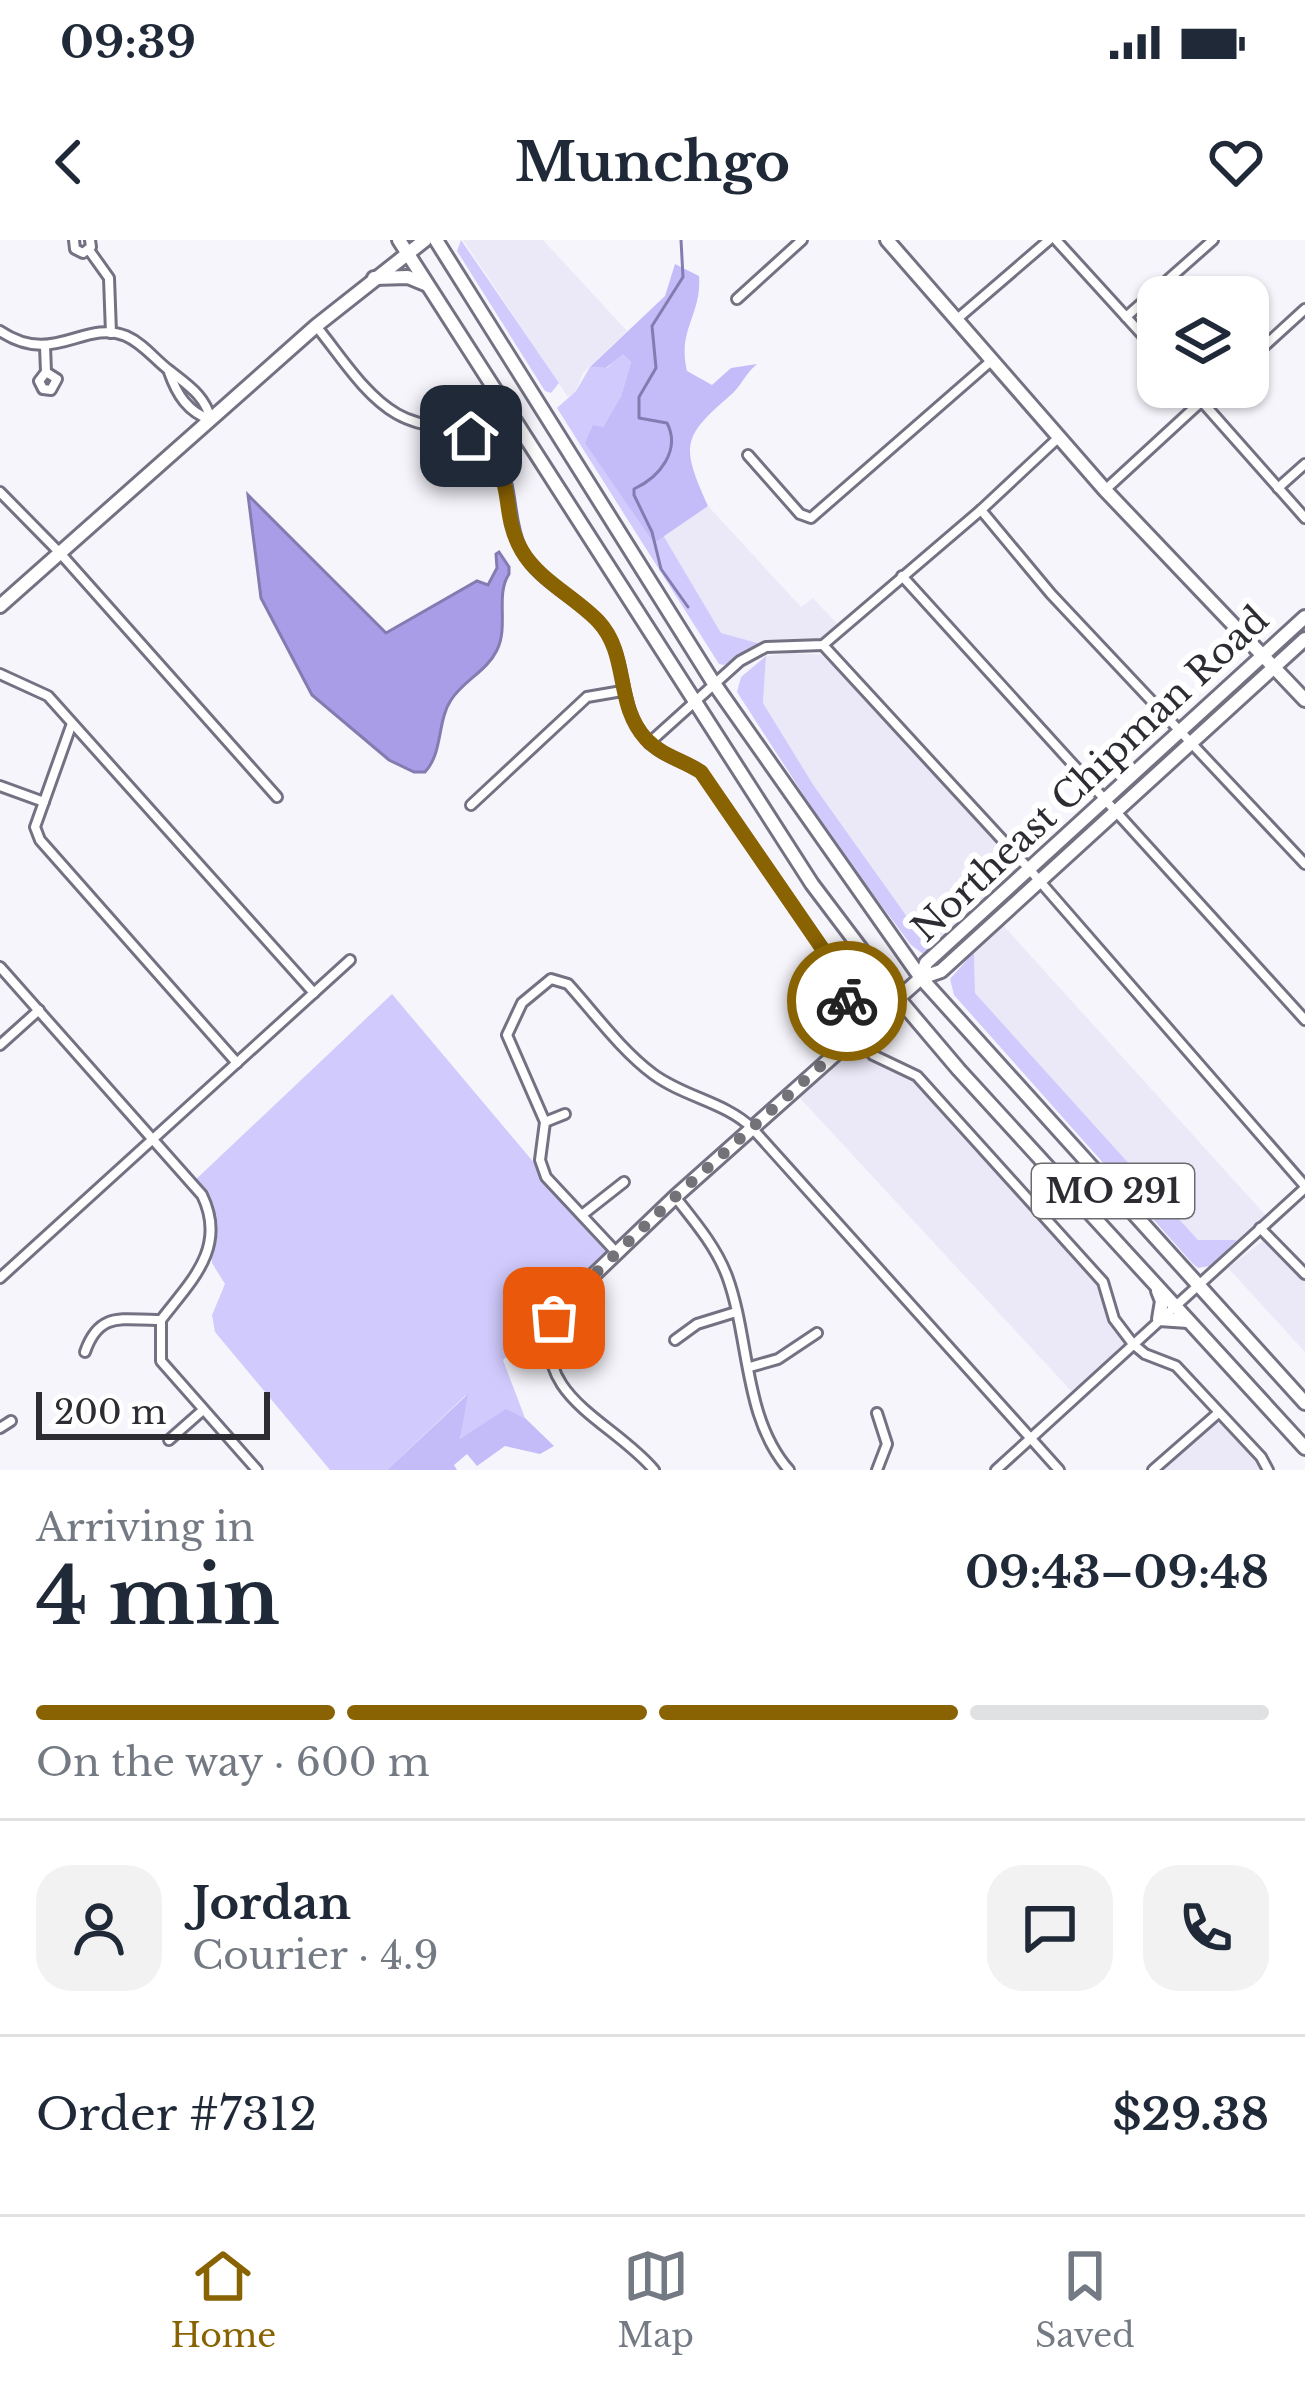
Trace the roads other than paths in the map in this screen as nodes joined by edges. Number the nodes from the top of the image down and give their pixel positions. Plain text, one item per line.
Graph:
1 (74, 240) edge
2 (399, 240) edge
3 (425, 240) edge
4 (436, 240) edge
5 (802, 240) edge
6 (886, 240) edge
7 (1025, 240) edge
8 (1053, 240) edge
9 (1213, 240) edge
10 (89, 245) edge
11 (1036, 252) junction
12 (409, 254) junction
13 (374, 278) junction
14 (428, 285) junction
15 (737, 299) dead end
16 (1305, 309) edge
17 (1126, 317) junction
18 (956, 320) junction
19 (316, 326) junction
20 (1137, 329) edge
21 (0, 331) edge
22 (111, 333) junction
23 (1269, 342) edge
24 (45, 346) junction
25 (992, 360) junction
26 (169, 370) junction
27 (46, 372) dead end
28 (1192, 408) edge
29 (1208, 408) edge
30 (211, 420) junction
31 (1060, 437) junction
32 (748, 455) dead end
33 (1305, 464) edge
34 (1278, 488) junction
35 (1105, 490) junction
36 (0, 492) edge
37 (981, 510) junction
38 (1305, 518) edge
39 (60, 553) junction
40 (902, 576) junction
41 (0, 606) edge
42 (1305, 616) edge
43 (1305, 639) edge
44 (823, 645) junction
45 (1263, 653) junction
46 (1275, 666) junction
47 (0, 674) edge
48 (713, 682) junction
49 (622, 691) junction
50 (1305, 700) edge
51 (692, 701) junction
52 (71, 726) junction
53 (1187, 735) junction
54 (649, 743) junction
55 (0, 786) edge
56 (277, 797) dead end
57 (44, 802) junction
58 (1112, 804) junction
59 (471, 805) dead end
60 (1305, 864) edge
61 (1035, 875) junction
62 (980, 915) junction
63 (991, 926) junction
64 (350, 960) dead end
65 (0, 967) edge
66 (921, 978) junction
67 (314, 993) junction
68 (898, 998) junction
69 (38, 1010) junction
70 (1305, 1020) edge
71 (854, 1036) junction
72 (0, 1045) edge
73 (237, 1063) junction
74 (566, 1114) dead end
75 (545, 1122) junction
76 (752, 1128) junction
77 (152, 1140) junction
78 (624, 1182) dead end
79 (1305, 1187) edge
80 (675, 1197) junction
81 (582, 1216) junction
82 (1260, 1228) junction
83 (616, 1252) junction
84 (1305, 1274) edge
85 (0, 1278) edge
86 (1155, 1284) junction
87 (1197, 1284) junction
88 (1174, 1305) junction
89 (736, 1312) junction
90 (554, 1318) joint
91 (1160, 1319) junction
92 (161, 1320) junction
93 (1189, 1321) junction
94 (817, 1333) dead end
95 (675, 1340) dead end
96 (1133, 1344) junction
97 (86, 1352) dead end
98 (750, 1367) junction
99 (1305, 1403) edge
100 (203, 1411) junction
101 (877, 1413) dead end
102 (1217, 1414) junction
103 (11, 1421) dead end
104 (0, 1428) edge
105 (1030, 1437) junction
106 (169, 1440) dead end
107 (1305, 1448) edge
108 (257, 1470) edge
109 (654, 1470) edge
110 (789, 1470) edge
111 (877, 1470) edge
112 (996, 1470) edge
113 (1059, 1470) edge
114 (1153, 1470) edge
115 (1268, 1470) edge

1 - 10 street
2 - 12 main road, MO 291
3 - 12 main road
4 - 48 main road, MO 291
5 - 15 street
6 - 18 main road
7 - 11 street
8 - 11 street
8 - 17 street
9 - 17 street
10 - 22 street
11 - 18 street
12 - 13 main road
12 - 14 main road, MO 291
13 - 14 main road
13 - 19 main road
14 - 51 main road, MO 291
16 - 23 street
17 - 20 street
18 - 25 main road
19 - 30 main road
19 - 49 street
21 - 24 street
22 - 24 street
22 - 26 street
24 - 27 street
25 - 31 main road
25 - 32 street
26 - 30 street
26 - 30 street
28 - 35 street
29 - 34 street
30 - 39 main road
31 - 35 main road
31 - 37 street
33 - 34 street
34 - 38 street
35 - 45 main road
36 - 39 street
37 - 40 street
37 - 53 street
39 - 41 main road
39 - 56 street
40 - 44 street
40 - 58 street
42 - 45 main road, Northeast Chipman Road
43 - 46 main road, Northeast Chipman Road
44 - 48 street
44 - 61 street
45 - 46 main road
45 - 53 main road, Northeast Chipman Road
46 - 50 main road
46 - 53 main road, Northeast Chipman Road
47 - 52 street
48 - 51 street
48 - 66 main road, MO 291
49 - 54 street
49 - 59 street
51 - 54 street
51 - 68 main road, MO 291
52 - 57 street
52 - 67 street
53 - 58 main road, Northeast Chipman Road
53 - 60 street
54 - 71 street
55 - 57 street
57 - 73 street
58 - 61 main road, Northeast Chipman Road
58 - 70 street
61 - 62 main road, Northeast Chipman Road
61 - 63 main road, Northeast Chipman Road
61 - 79 street
62 - 63 main road
62 - 66 main road, Northeast Chipman Road
63 - 66 main road, Northeast Chipman Road
64 - 67 street
65 - 69 street
66 - 68 main road, Northeast Chipman Road
66 - 87 main road, MO 291
67 - 73 street
68 - 71 main road, Northeast Chipman Road
68 - 86 main road, MO 291
69 - 72 street
69 - 77 street
71 - 76 main road, Northeast Chipman Road
71 - 96 street
73 - 77 street
74 - 75 street
75 - 76 street
75 - 81 street
76 - 80 main road, Northeast Chipman Road
76 - 105 street
77 - 85 street
77 - 92 street
78 - 81 street
79 - 82 street
80 - 83 main road, Northeast Chipman Road
80 - 89 street
81 - 83 street
82 - 84 street
82 - 87 street
83 - 90 main road, Northeast Chipman Road
86 - 88 main road, MO 291
86 - 91 main road
87 - 88 street
87 - 99 main road, MO 291
88 - 91 street
88 - 93 main road, MO 291
89 - 95 street
89 - 98 street
90 - 109 street
91 - 93 main road
91 - 96 street
92 - 97 street
92 - 100 street
93 - 107 main road, MO 291
94 - 98 street
96 - 102 street
96 - 105 street
98 - 110 street
100 - 106 street
100 - 108 street
101 - 111 street
102 - 114 street
102 - 115 street
103 - 104 street
105 - 112 street
105 - 113 street

